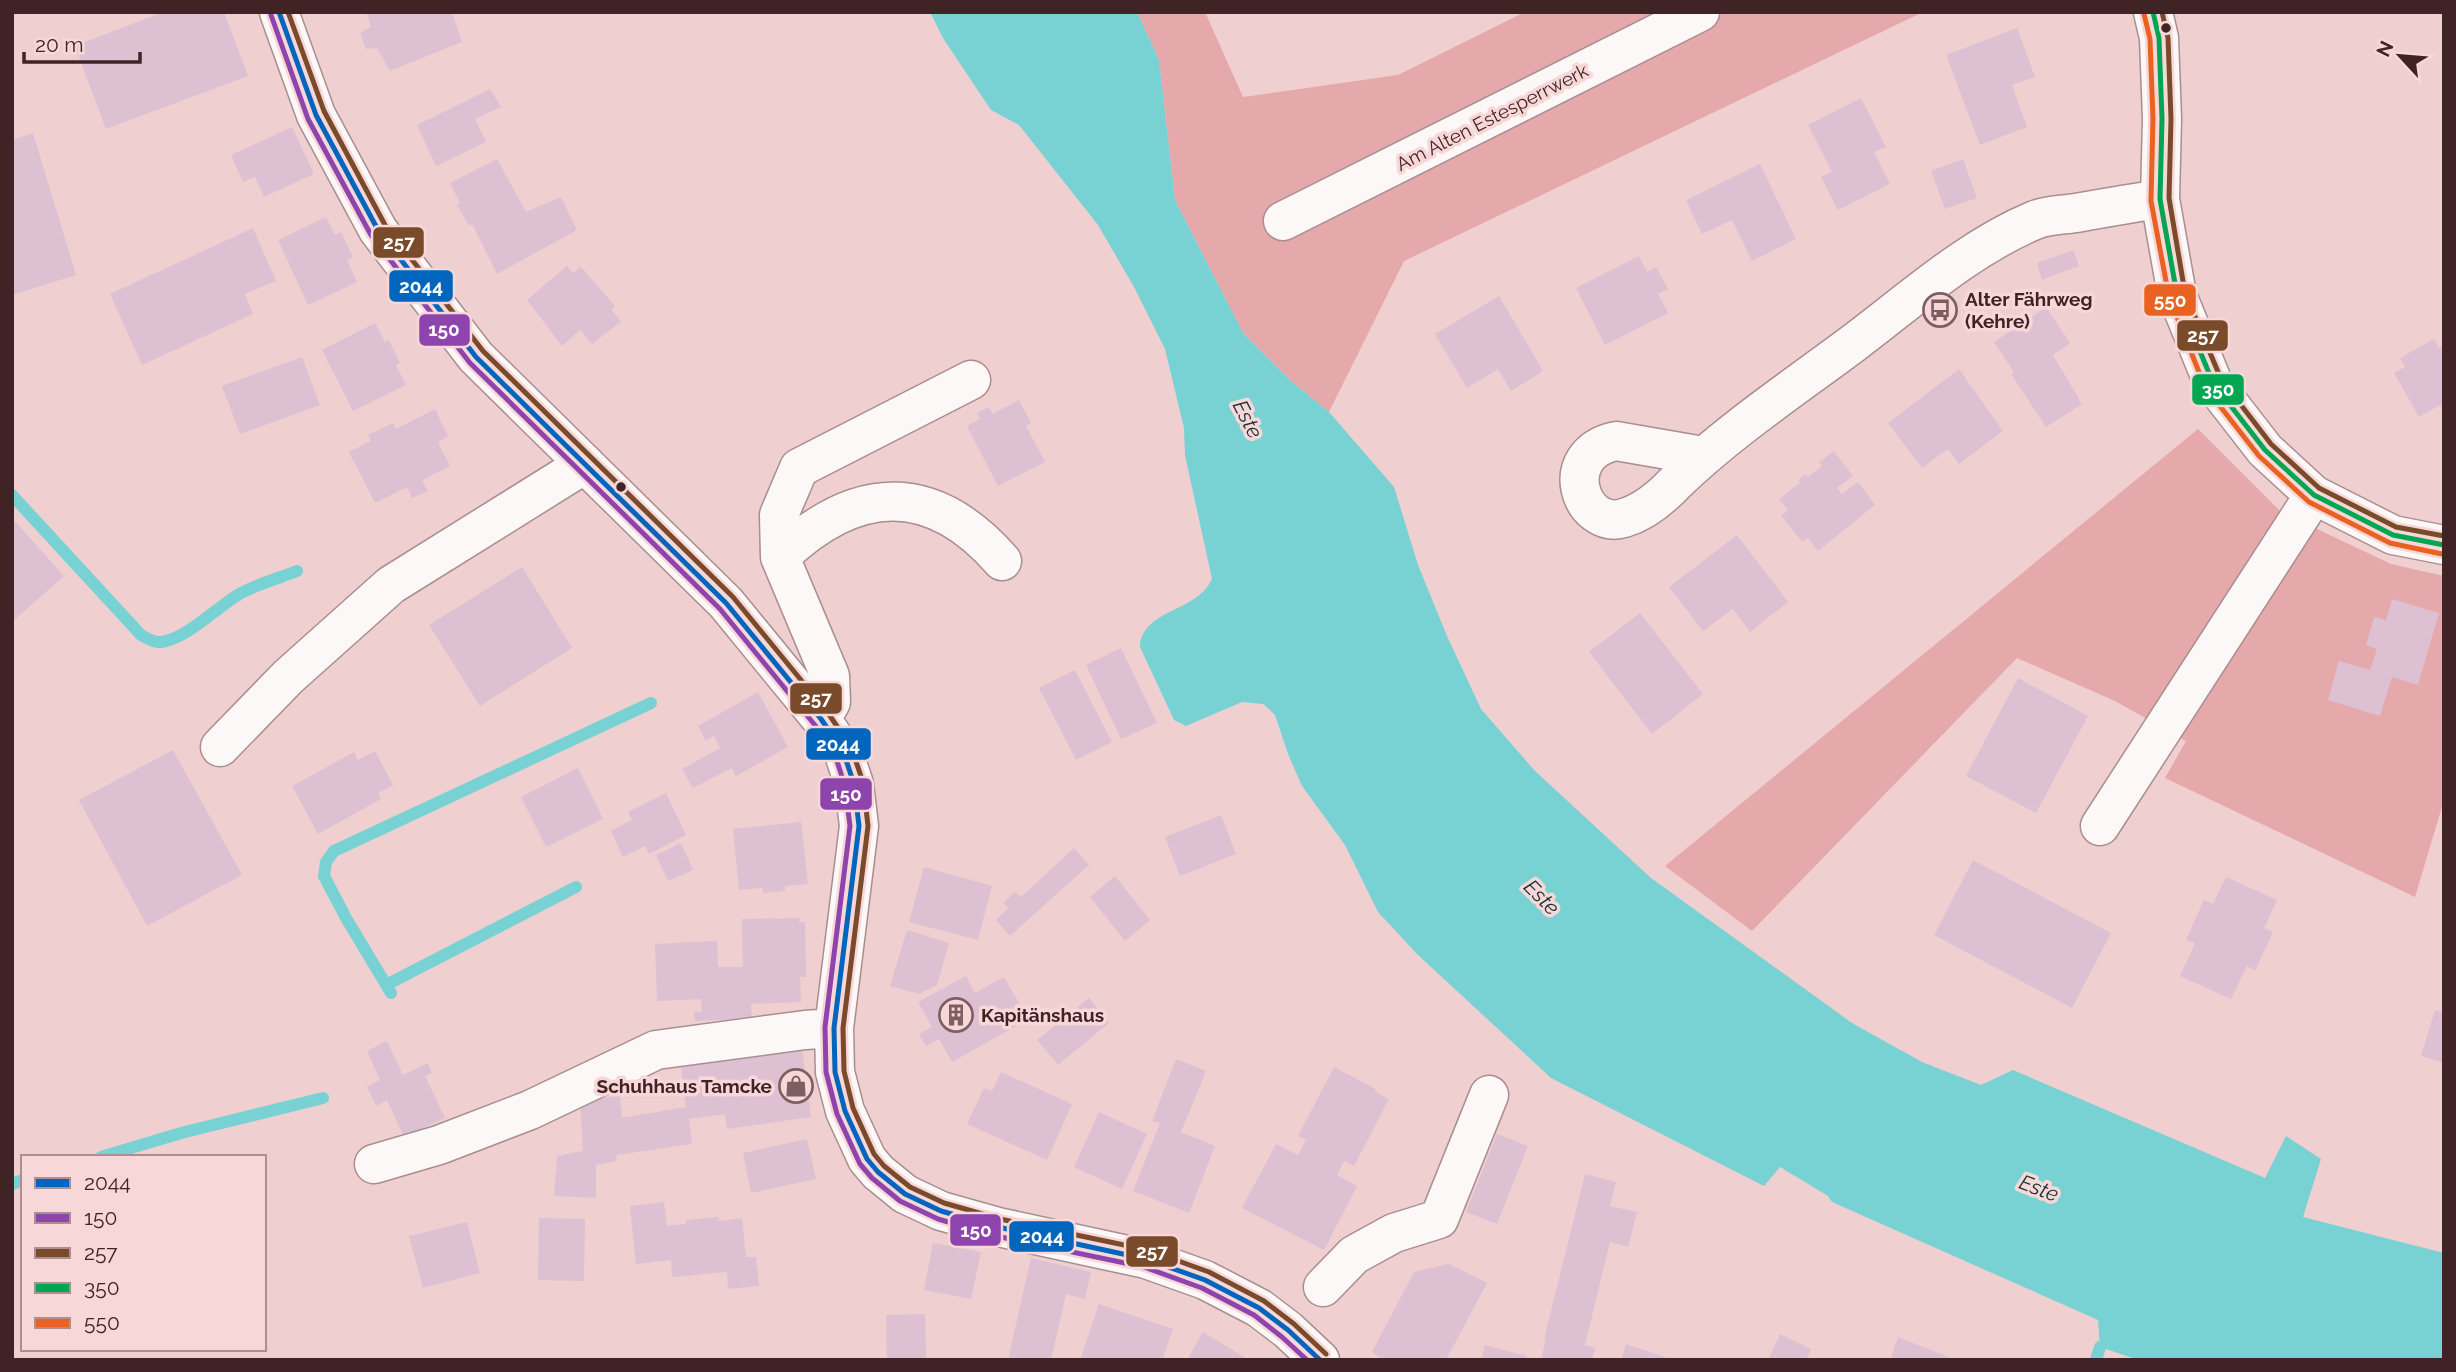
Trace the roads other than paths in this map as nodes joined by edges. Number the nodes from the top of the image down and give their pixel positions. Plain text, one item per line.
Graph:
1 (279, 12) edge
2 (1700, 12) edge
3 (2154, 12) edge
4 (2160, 198) junction
5 (1283, 221) dead end
6 (971, 380) dead end
7 (1703, 456) dead end
8 (585, 464) junction
9 (2314, 495) junction
10 (2444, 545) edge
11 (780, 557) junction
12 (1002, 561) dead end
13 (821, 719) junction
14 (219, 747) dead end
15 (2100, 826) dead end
16 (834, 1028) junction
17 (1489, 1095) dead end
18 (374, 1164) dead end
19 (1323, 1287) dead end
20 (1298, 1352) edge

1 - 8 street
2 - 5 street, Am Alten Estesperrwerk
3 - 4 street
4 - 7 street
4 - 9 street
6 - 11 street
8 - 13 street
8 - 14 street
9 - 10 street
9 - 15 street
11 - 12 street
11 - 13 street
13 - 16 street
16 - 18 street
16 - 20 street
17 - 19 street

